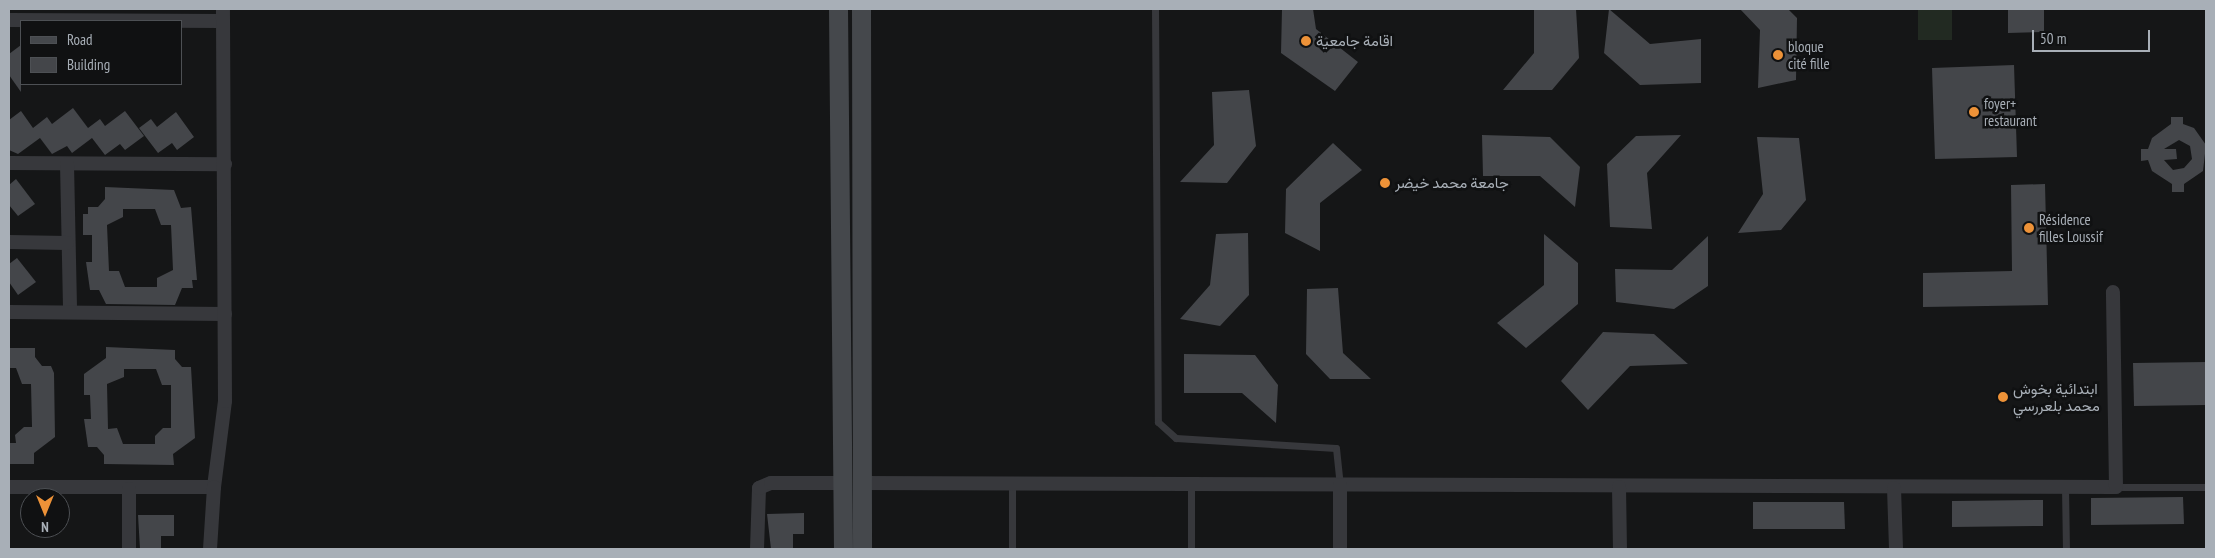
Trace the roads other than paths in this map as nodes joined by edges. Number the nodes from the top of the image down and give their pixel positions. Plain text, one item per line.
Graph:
1 (838, 9) edge
2 (861, 9) edge
3 (1156, 9) edge
4 (223, 15) edge
5 (9, 20) edge
6 (9, 163) edge
7 (67, 164) junction
8 (225, 164) junction
9 (9, 242) edge
10 (68, 243) junction
11 (2113, 292) dead end
12 (9, 312) edge
13 (70, 312) junction
14 (225, 314) junction
15 (843, 483) junction
16 (862, 483) junction
17 (1012, 483) junction
18 (1191, 484) junction
19 (1340, 485) junction
20 (9, 487) edge
21 (214, 487) junction
22 (1619, 487) junction
23 (2065, 487) junction
24 (2116, 487) junction
25 (2206, 487) edge
26 (1894, 488) junction
27 (129, 489) junction
28 (129, 549) edge
29 (210, 549) edge
30 (757, 549) edge
31 (844, 549) edge
32 (862, 549) edge
33 (1012, 549) edge
34 (1191, 549) edge
35 (1340, 549) edge
36 (1620, 549) edge
37 (1896, 549) edge
38 (2066, 549) edge

1 - 15 main road
2 - 16 main road
3 - 19 lane
4 - 5 street
4 - 8 street
6 - 7 street
7 - 8 street
7 - 10 street
8 - 14 street
9 - 10 street
10 - 13 street
11 - 24 street
12 - 13 street
13 - 14 street
14 - 21 street
15 - 30 street
15 - 31 main road
16 - 17 street
16 - 32 main road
17 - 18 street
17 - 33 lane
18 - 19 street
18 - 34 lane
19 - 22 street
19 - 35 street
20 - 27 street
21 - 27 street
21 - 29 street
22 - 26 street
22 - 36 street
23 - 24 street
23 - 26 street
23 - 38 lane
24 - 25 lane
26 - 37 street
27 - 28 street

